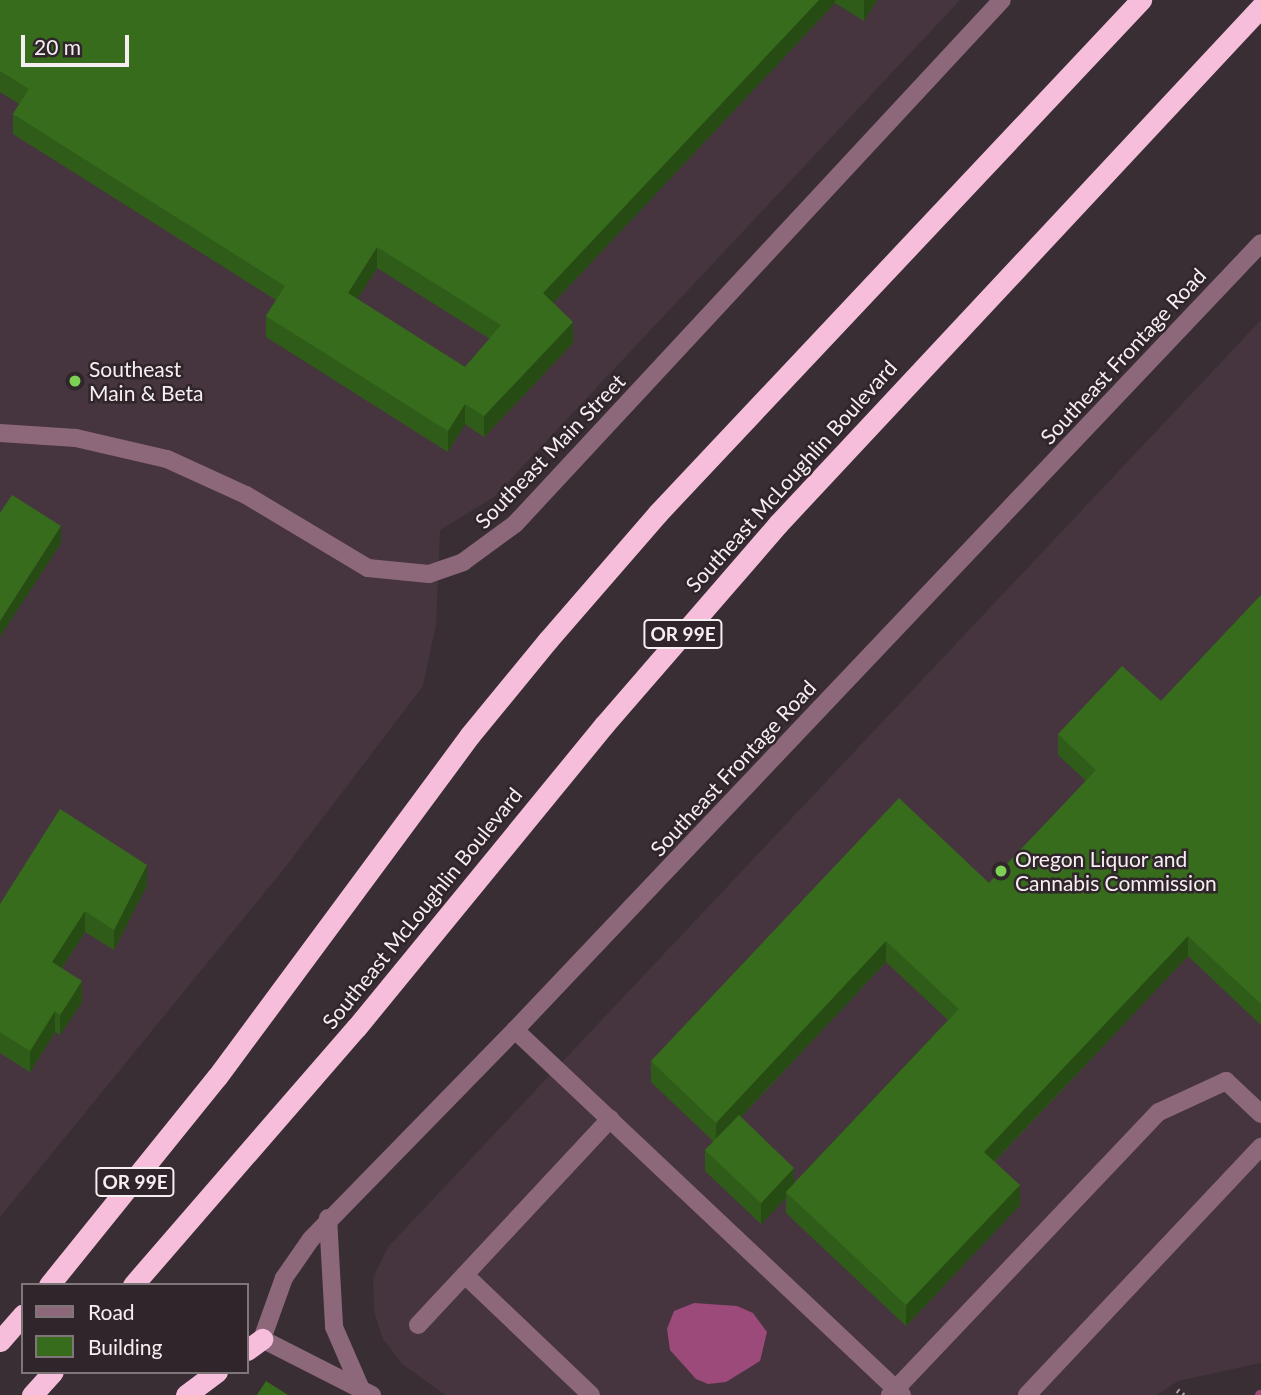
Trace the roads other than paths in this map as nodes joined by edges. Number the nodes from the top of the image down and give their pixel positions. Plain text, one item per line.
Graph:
1 (1002, 0) edge
2 (1141, 0) edge
3 (1261, 7) edge
4 (1261, 243) edge
5 (0, 433) edge
6 (515, 1030) junction
7 (1261, 1114) edge
8 (610, 1119) junction
9 (1261, 1147) edge
10 (328, 1218) junction
11 (465, 1275) junction
12 (51, 1283) edge
13 (135, 1283) edge
14 (21, 1317) edge
15 (418, 1325) dead end
16 (0, 1341) edge
17 (255, 1344) edge
18 (51, 1374) edge
19 (214, 1374) edge
20 (366, 1391) edge
21 (896, 1393) edge
22 (32, 1395) edge
23 (186, 1395) edge
24 (592, 1395) edge
25 (1027, 1395) edge

1 - 5 street, Southeast Main Street
2 - 12 highway, OR 99E
3 - 13 highway, Southeast McLoughlin Boulevard / OR 99E
4 - 6 street, Southeast Frontage Road
6 - 8 street
6 - 10 street, Southeast Frontage Road
7 - 21 street
8 - 11 street
8 - 21 street
9 - 25 street
10 - 17 street, Southeast Frontage Road
10 - 20 street
11 - 15 street
11 - 24 street
14 - 16 highway
17 - 20 street
18 - 22 highway
19 - 23 highway

